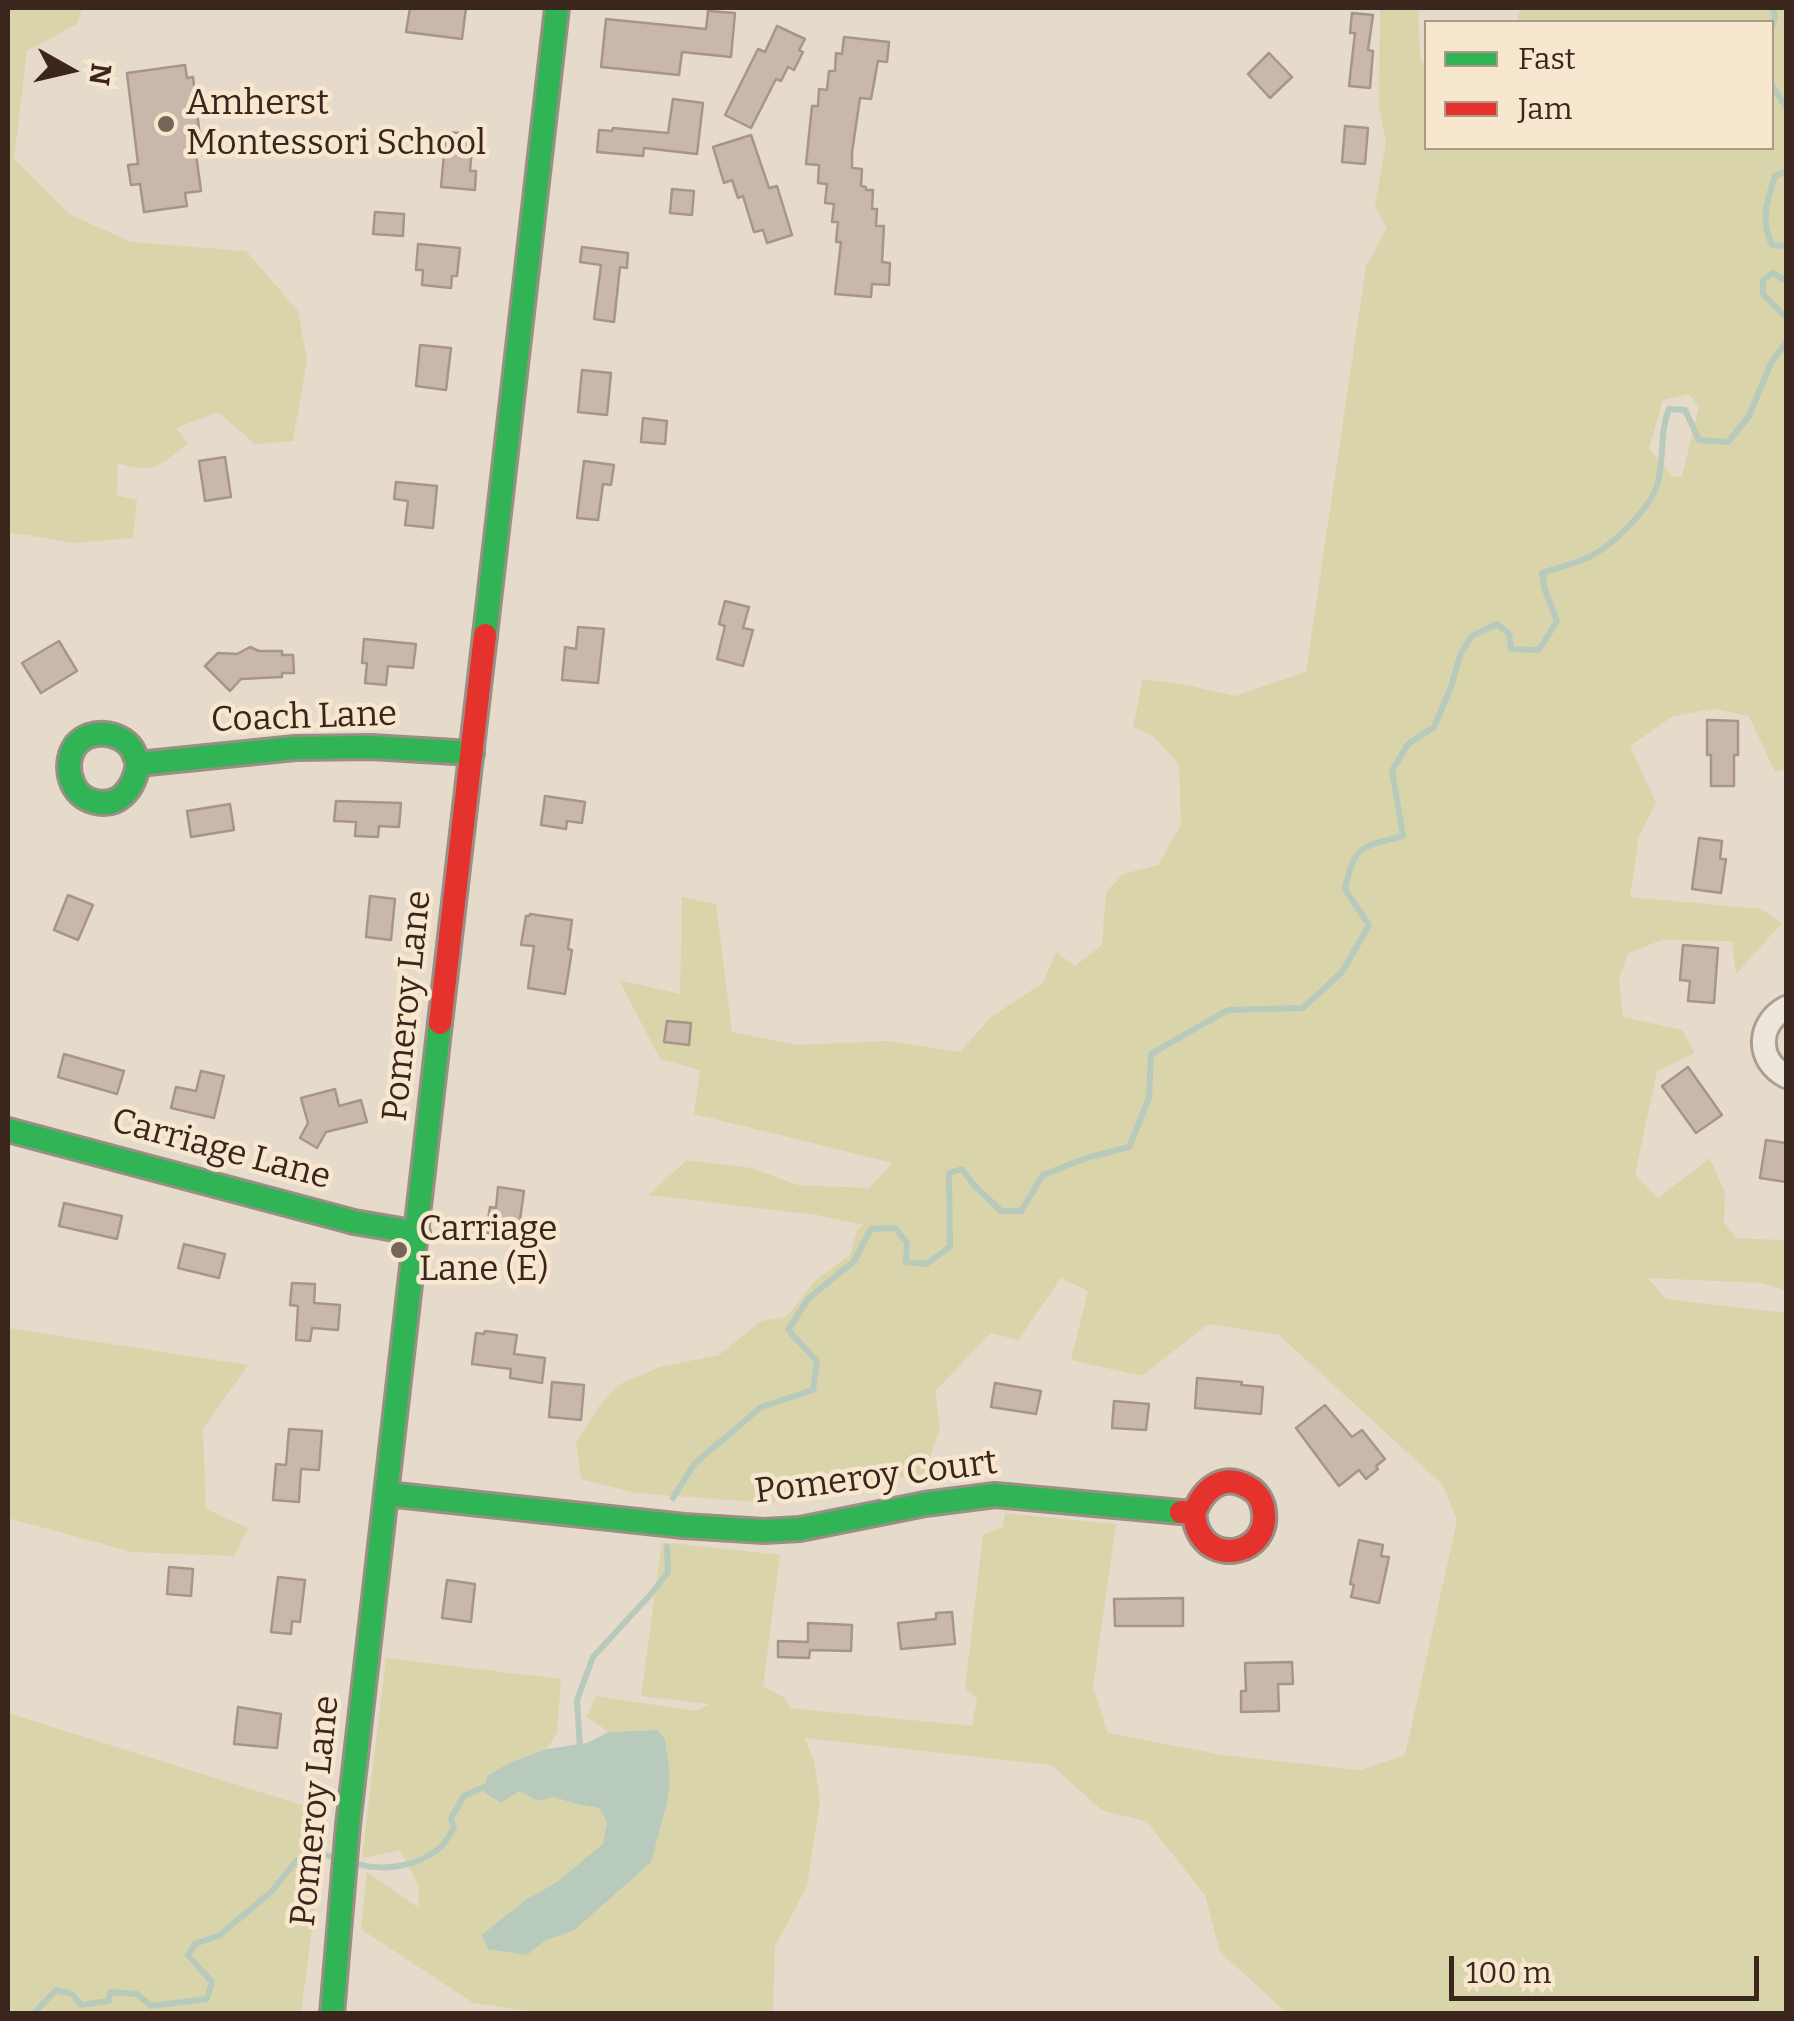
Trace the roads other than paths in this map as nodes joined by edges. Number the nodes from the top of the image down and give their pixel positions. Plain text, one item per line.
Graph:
1 (557, 8) edge
2 (472, 753) junction
3 (138, 764) dead end
4 (1786, 1008) edge
5 (1786, 1076) edge
6 (8, 1130) edge
7 (418, 1233) junction
8 (387, 1494) junction
9 (1194, 1514) dead end
10 (332, 2014) edge

1 - 2 street, Pomeroy Lane
2 - 3 street, Coach Lane
2 - 7 street, Pomeroy Lane
4 - 5 street
6 - 7 street, Carriage Lane
7 - 8 street, Pomeroy Lane
8 - 9 street, Pomeroy Court
8 - 10 street, Pomeroy Lane

